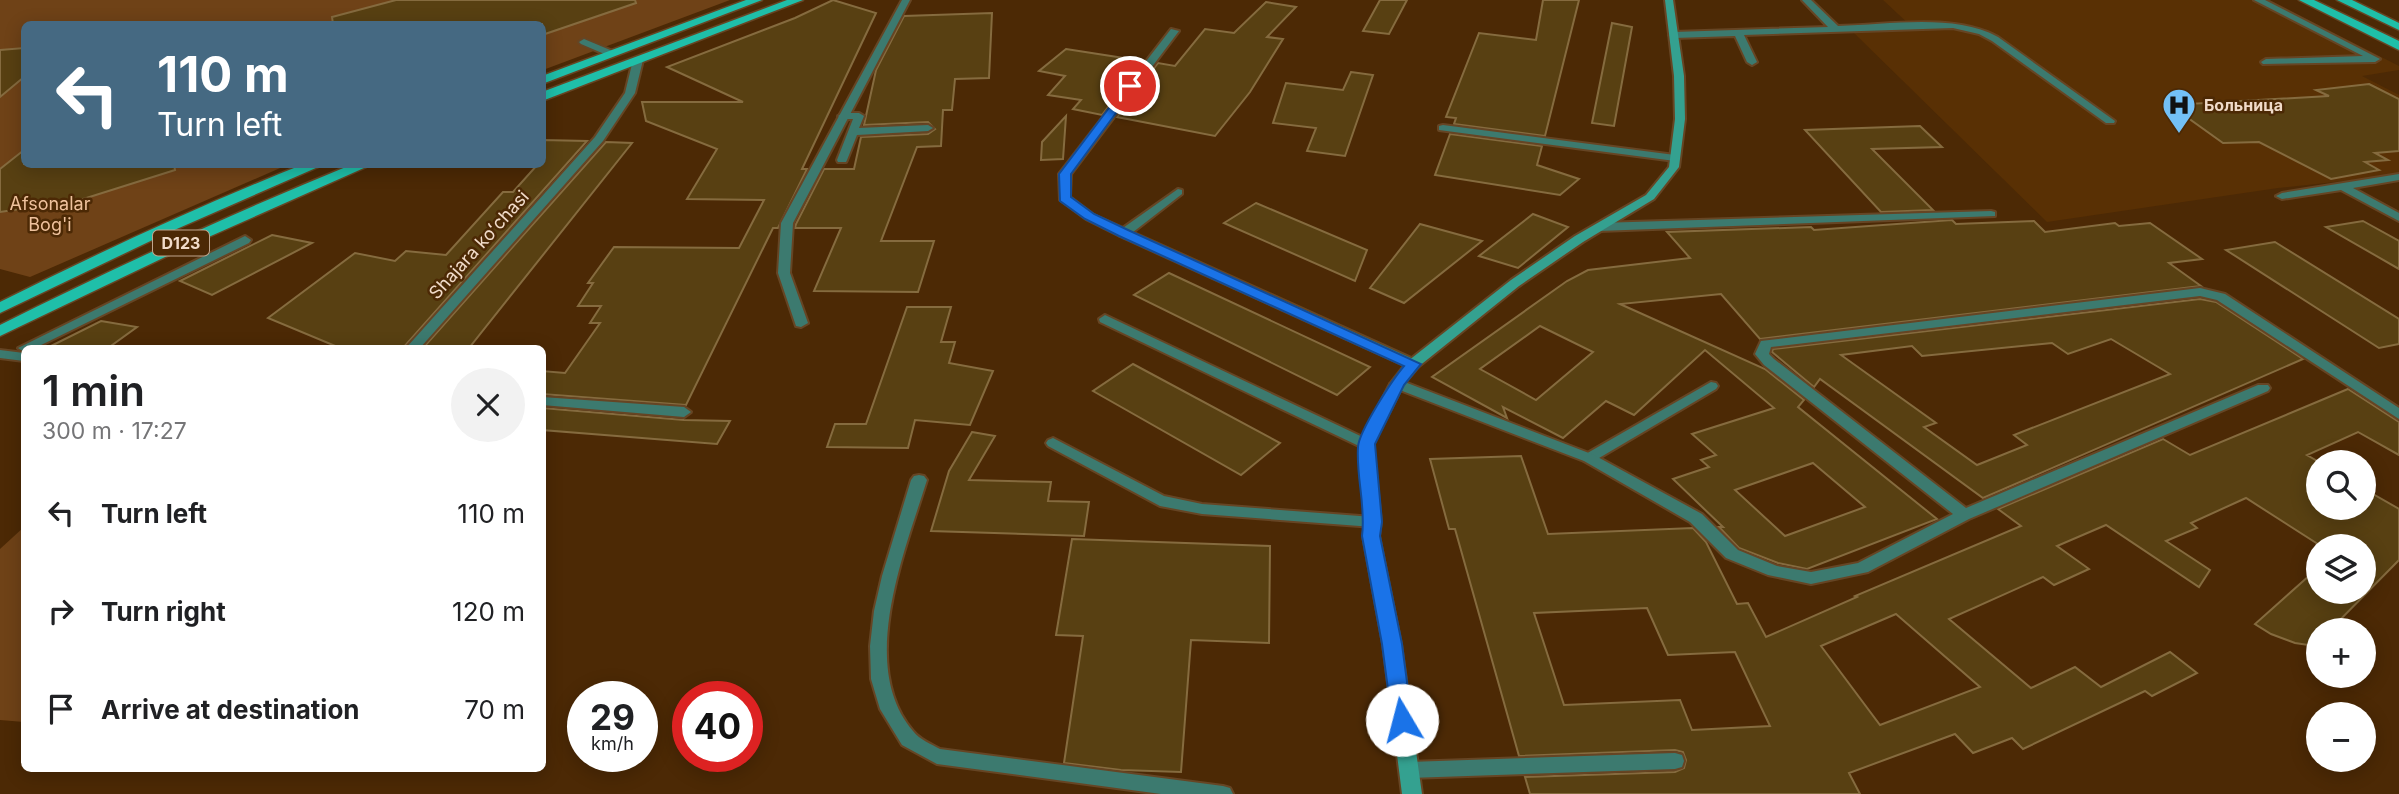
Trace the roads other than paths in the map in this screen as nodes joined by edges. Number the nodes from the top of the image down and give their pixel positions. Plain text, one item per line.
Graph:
1 (756, 0) edge
2 (797, 0) edge
3 (906, 0) edge
4 (1670, 0) edge
5 (1806, 0) edge
6 (2258, 0) edge
7 (2305, 0) edge
8 (2344, 0) edge
9 (2399, 27) edge
10 (1837, 30) junction
11 (1174, 31) dead end
12 (1738, 33) junction
13 (1674, 35) junction
14 (584, 42) dead end
15 (2399, 46) edge
16 (612, 54) junction
17 (638, 60) junction
18 (1752, 62) dead end
19 (2266, 62) dead end
20 (546, 79) edge
21 (546, 95) edge
22 (843, 116) junction
23 (2110, 121) dead end
24 (928, 128) dead end
25 (1443, 128) dead end
26 (853, 132) junction
27 (1675, 158) junction
28 (842, 160) dead end
29 (308, 168) edge
30 (356, 168) edge
31 (2399, 177) edge
32 (281, 179) junction
33 (2342, 187) junction
34 (302, 189) junction
35 (1178, 192) dead end
36 (243, 195) junction
37 (2282, 196) dead end
38 (263, 206) junction
39 (1991, 214) dead end
40 (2399, 218) edge
41 (1599, 227) junction
42 (1124, 233) junction
43 (245, 240) dead end
44 (0, 308) edge
45 (1105, 319) dead end
46 (801, 323) dead end
47 (0, 331) edge
48 (31, 345) edge
49 (416, 345) edge
50 (1413, 364) junction
51 (1397, 384) junction
52 (1711, 386) dead end
53 (2263, 388) dead end
54 (546, 401) edge
55 (684, 412) dead end
56 (2399, 414) edge
57 (1053, 443) dead end
58 (1366, 444) junction
59 (1590, 458) junction
60 (919, 480) dead end
61 (1964, 516) junction
62 (1373, 522) junction
63 (1675, 761) dead end
64 (1409, 770) junction
65 (1223, 794) edge
66 (1412, 794) edge

1 - 16 main road
2 - 17 main road
3 - 22 street
4 - 13 street
5 - 10 street
6 - 19 street
7 - 15 main road
8 - 9 main road
10 - 12 street
10 - 23 street
11 - 42 street
12 - 13 street
12 - 18 street
13 - 27 street
14 - 16 street
16 - 20 main road
17 - 21 main road
17 - 49 street, Shajara koʻchasi
22 - 26 street
22 - 46 street
24 - 26 street
25 - 27 street
26 - 28 street
27 - 41 street
29 - 32 main road, D123
30 - 34 main road, D123
31 - 33 street
32 - 34 main road
32 - 36 main road, D123
33 - 37 street
33 - 40 street
34 - 38 main road, D123
35 - 42 street
36 - 38 main road
36 - 44 main road, D123
38 - 47 main road, D123
39 - 41 street
41 - 50 street
42 - 50 street
43 - 48 street
45 - 58 street
50 - 51 street
51 - 58 street
51 - 59 street
52 - 59 street
53 - 61 street
54 - 55 street
56 - 61 street
57 - 62 street
58 - 62 street
59 - 61 street
60 - 65 street
62 - 64 street
63 - 64 street
64 - 66 street

